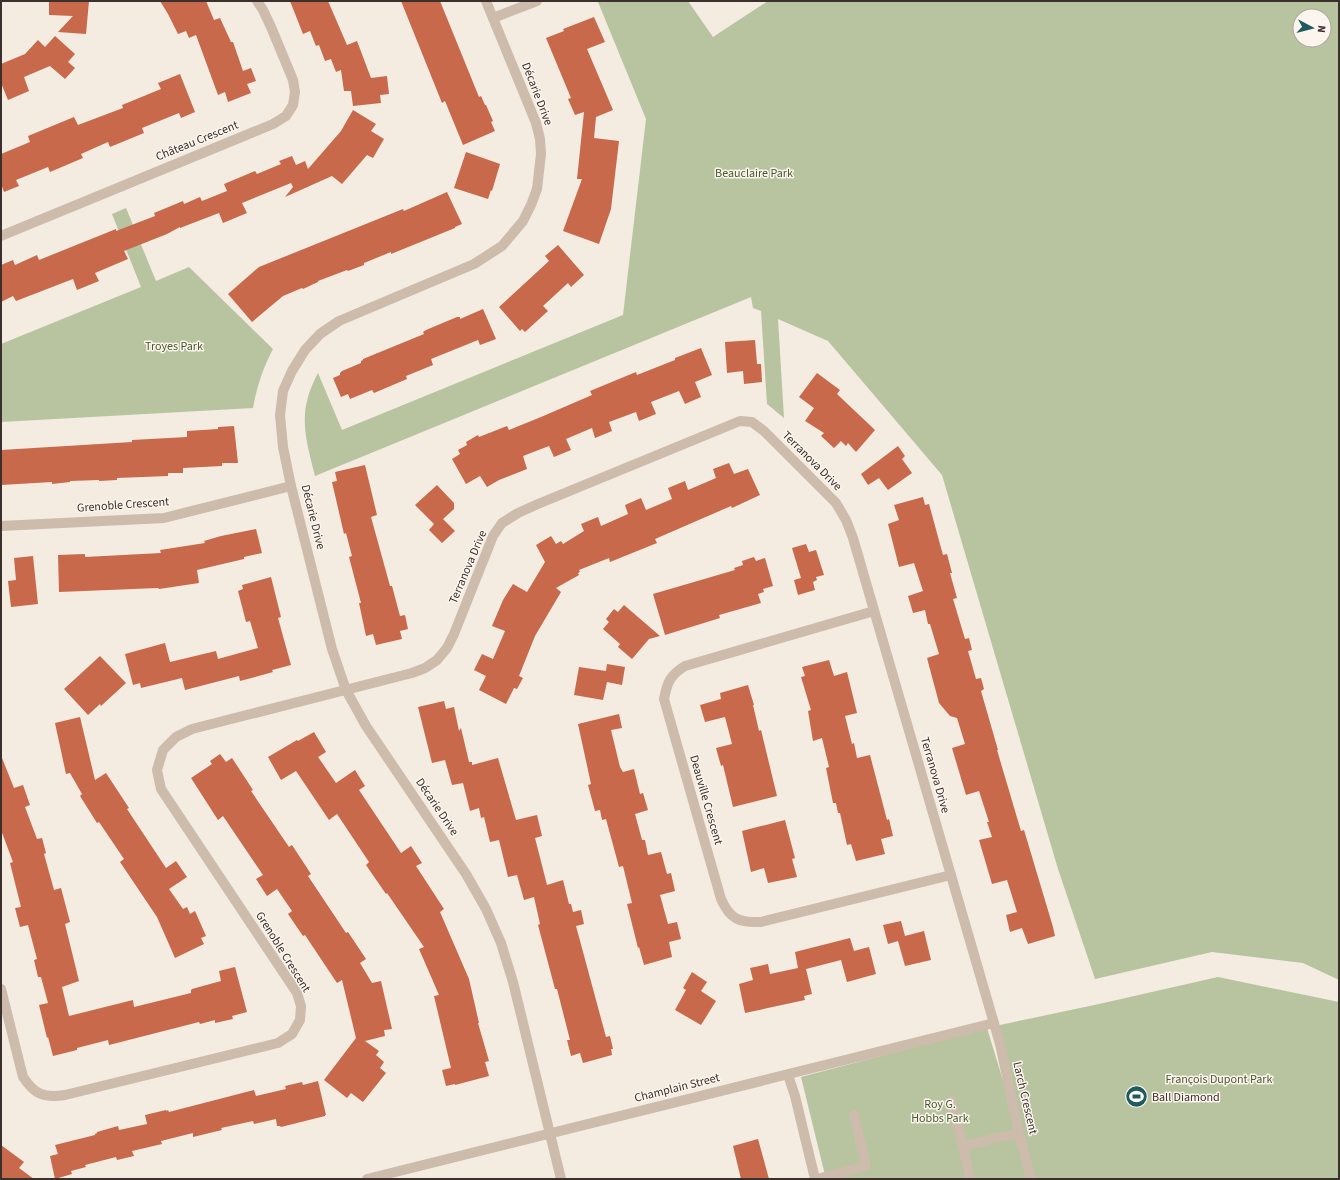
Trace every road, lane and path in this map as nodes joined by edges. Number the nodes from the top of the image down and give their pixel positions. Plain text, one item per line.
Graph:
1 (257, 1) edge
2 (486, 1) edge
3 (537, 1) edge
4 (493, 18) junction
5 (1, 236) edge
6 (291, 486) junction
7 (1, 526) edge
8 (874, 611) junction
9 (346, 690) junction
10 (951, 875) junction
11 (1, 990) edge
12 (994, 1023) junction
13 (788, 1075) junction
14 (951, 1101) dead end
15 (854, 1115) dead end
16 (550, 1133) junction
17 (1019, 1133) junction
18 (963, 1146) junction
19 (367, 1179) edge
20 (561, 1179) edge
21 (816, 1179) edge
22 (970, 1179) edge
23 (1031, 1179) edge

1 - 5 street, Château Crescent
2 - 4 street, Décarie Drive
3 - 4 street
4 - 6 street, Décarie Drive
6 - 7 street, Grenoble Crescent
6 - 9 street, Décarie Drive
8 - 9 street, Terranova Drive
8 - 10 street, Terranova Drive
8 - 10 street, Deauville Crescent
9 - 11 street, Grenoble Crescent
9 - 16 street, Décarie Drive
10 - 12 street, Terranova Drive
12 - 13 street, Champlain Street
12 - 17 street, Larch Crescent
13 - 16 street, Champlain Street
13 - 21 street
14 - 18 street
15 - 21 street
16 - 19 street, Champlain Street
16 - 20 street, Décarie Drive
17 - 18 street
17 - 23 street, Larch Crescent
18 - 22 street

